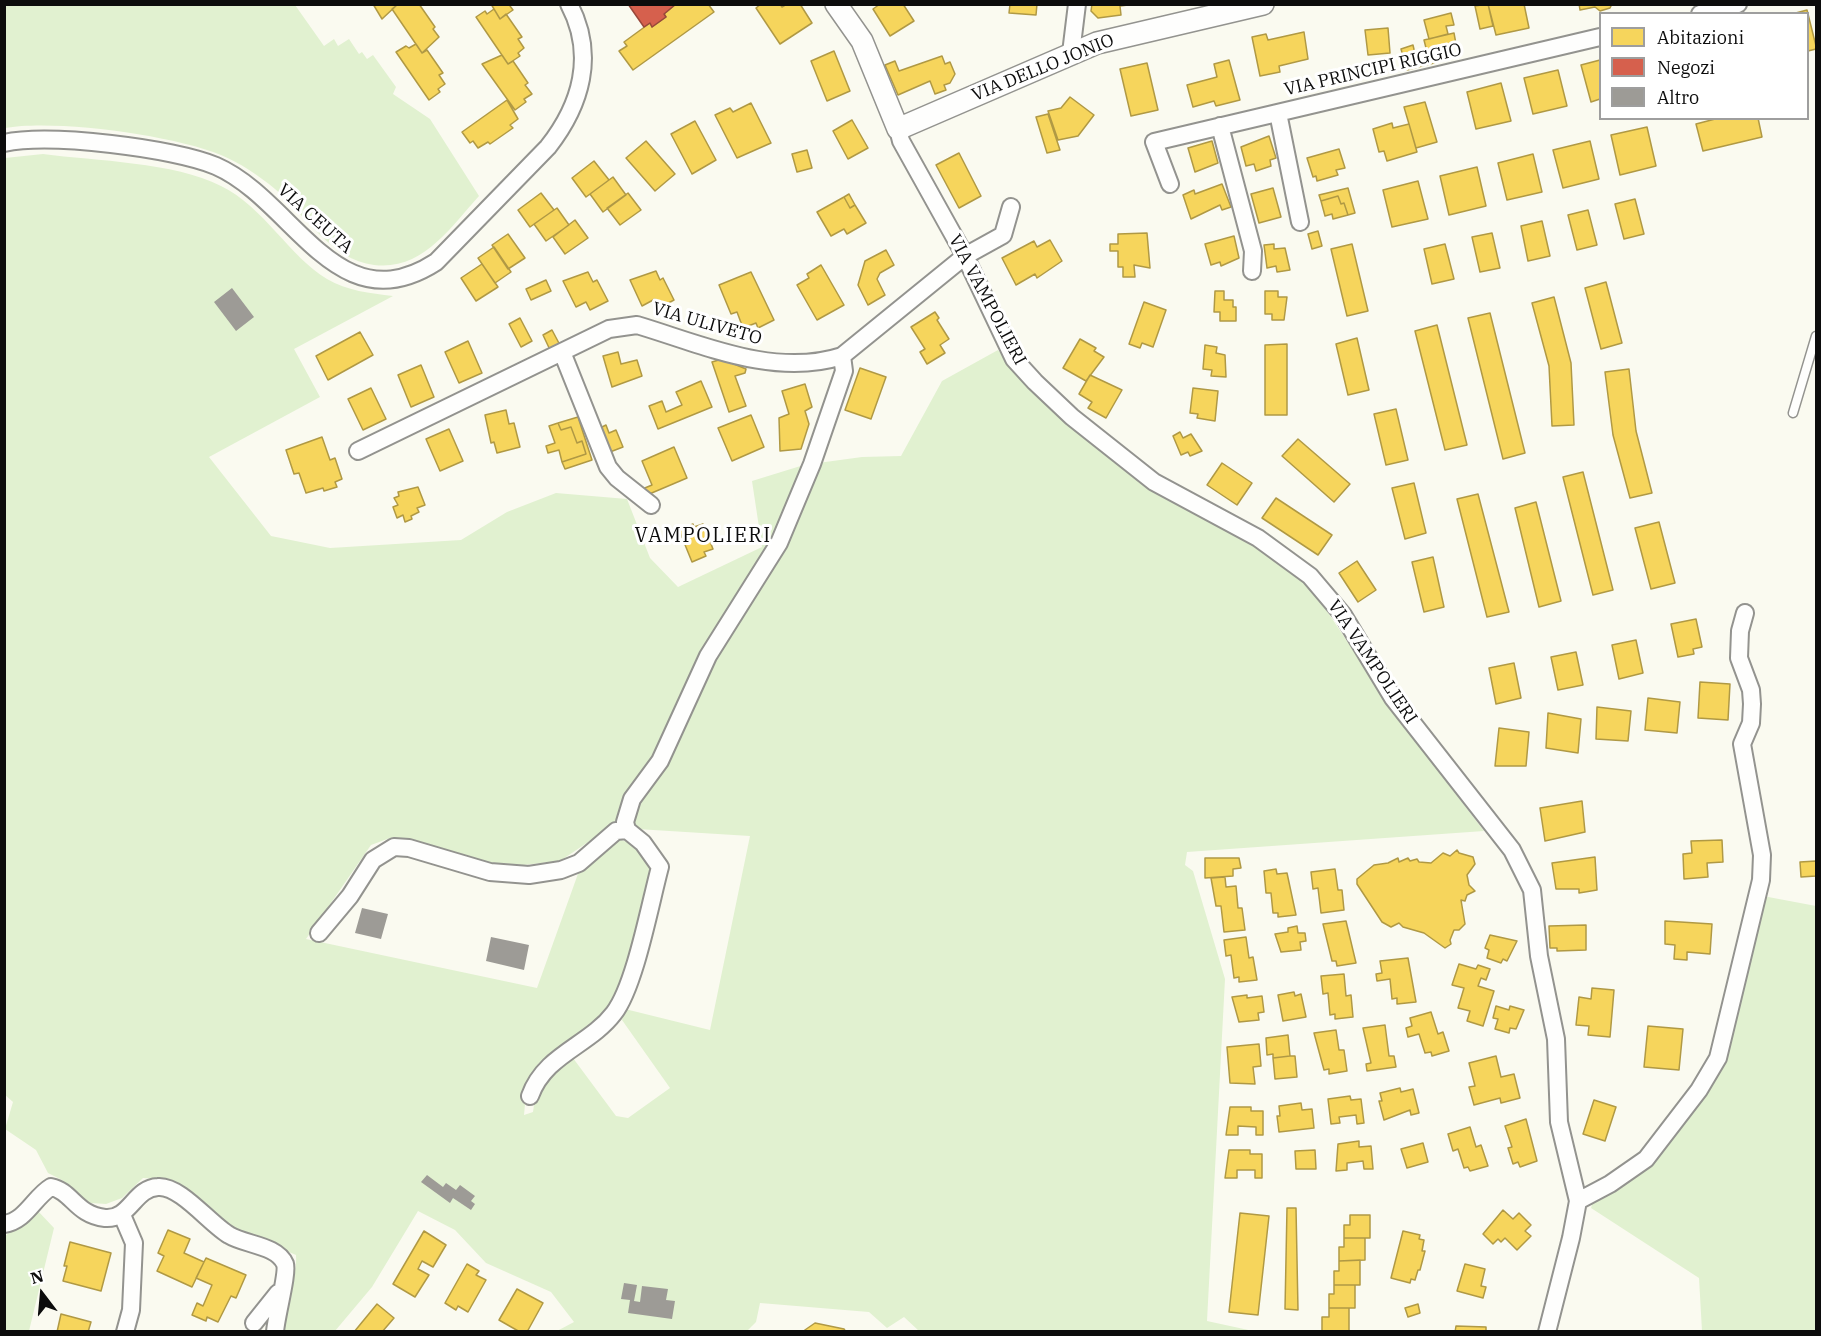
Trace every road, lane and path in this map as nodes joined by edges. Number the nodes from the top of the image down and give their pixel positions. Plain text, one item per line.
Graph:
1 (569, 4) edge
2 (836, 4) edge
3 (1077, 4) edge
4 (1263, 4) edge
5 (1738, 4) edge
6 (1708, 12) edge
7 (1599, 37) edge
8 (1071, 53) junction
9 (1278, 113) junction
10 (1220, 126) junction
11 (898, 129) junction
12 (4, 142) edge
13 (1170, 184) dead end
14 (1011, 207) dead end
15 (1300, 222) dead end
16 (965, 256) junction
17 (1252, 271) dead end
18 (1816, 336) edge
19 (562, 352) junction
20 (842, 356) junction
21 (1793, 413) dead end
22 (358, 451) dead end
23 (651, 505) dead end
24 (1744, 612) dead end
25 (627, 830) junction
26 (320, 933) dead end
27 (530, 1096) dead end
28 (1578, 1201) junction
29 (122, 1215) junction
30 (4, 1224) edge
31 (282, 1287) junction
32 (249, 1327) edge
33 (126, 1332) edge
34 (274, 1332) edge
35 (1546, 1332) edge

1 - 12 street, VIA CEUTA
2 - 11 street, VIA VAMPOLIERI
3 - 8 street
4 - 8 street, VIA DELLO JONIO
5 - 6 street
7 - 9 street, VIA PRINCIPI RIGGIO
8 - 11 street, VIA DELLO JONIO
9 - 10 street, VIA PRINCIPI RIGGIO
9 - 15 street
10 - 13 street, VIA PRINCIPI RIGGIO
10 - 17 street
11 - 16 street, VIA VAMPOLIERI
14 - 16 street, VIA ULIVETO
16 - 20 street, VIA ULIVETO
16 - 28 street, VIA VAMPOLIERI
18 - 21 lane
19 - 20 street, VIA ULIVETO
19 - 22 street, VIA ULIVETO
19 - 23 street
20 - 25 street
24 - 28 street
25 - 26 street
25 - 27 street
28 - 35 street, VIA VAMPOLIERI
29 - 30 street
29 - 31 street
29 - 33 street
31 - 32 street
31 - 34 street
32 - 34 street

